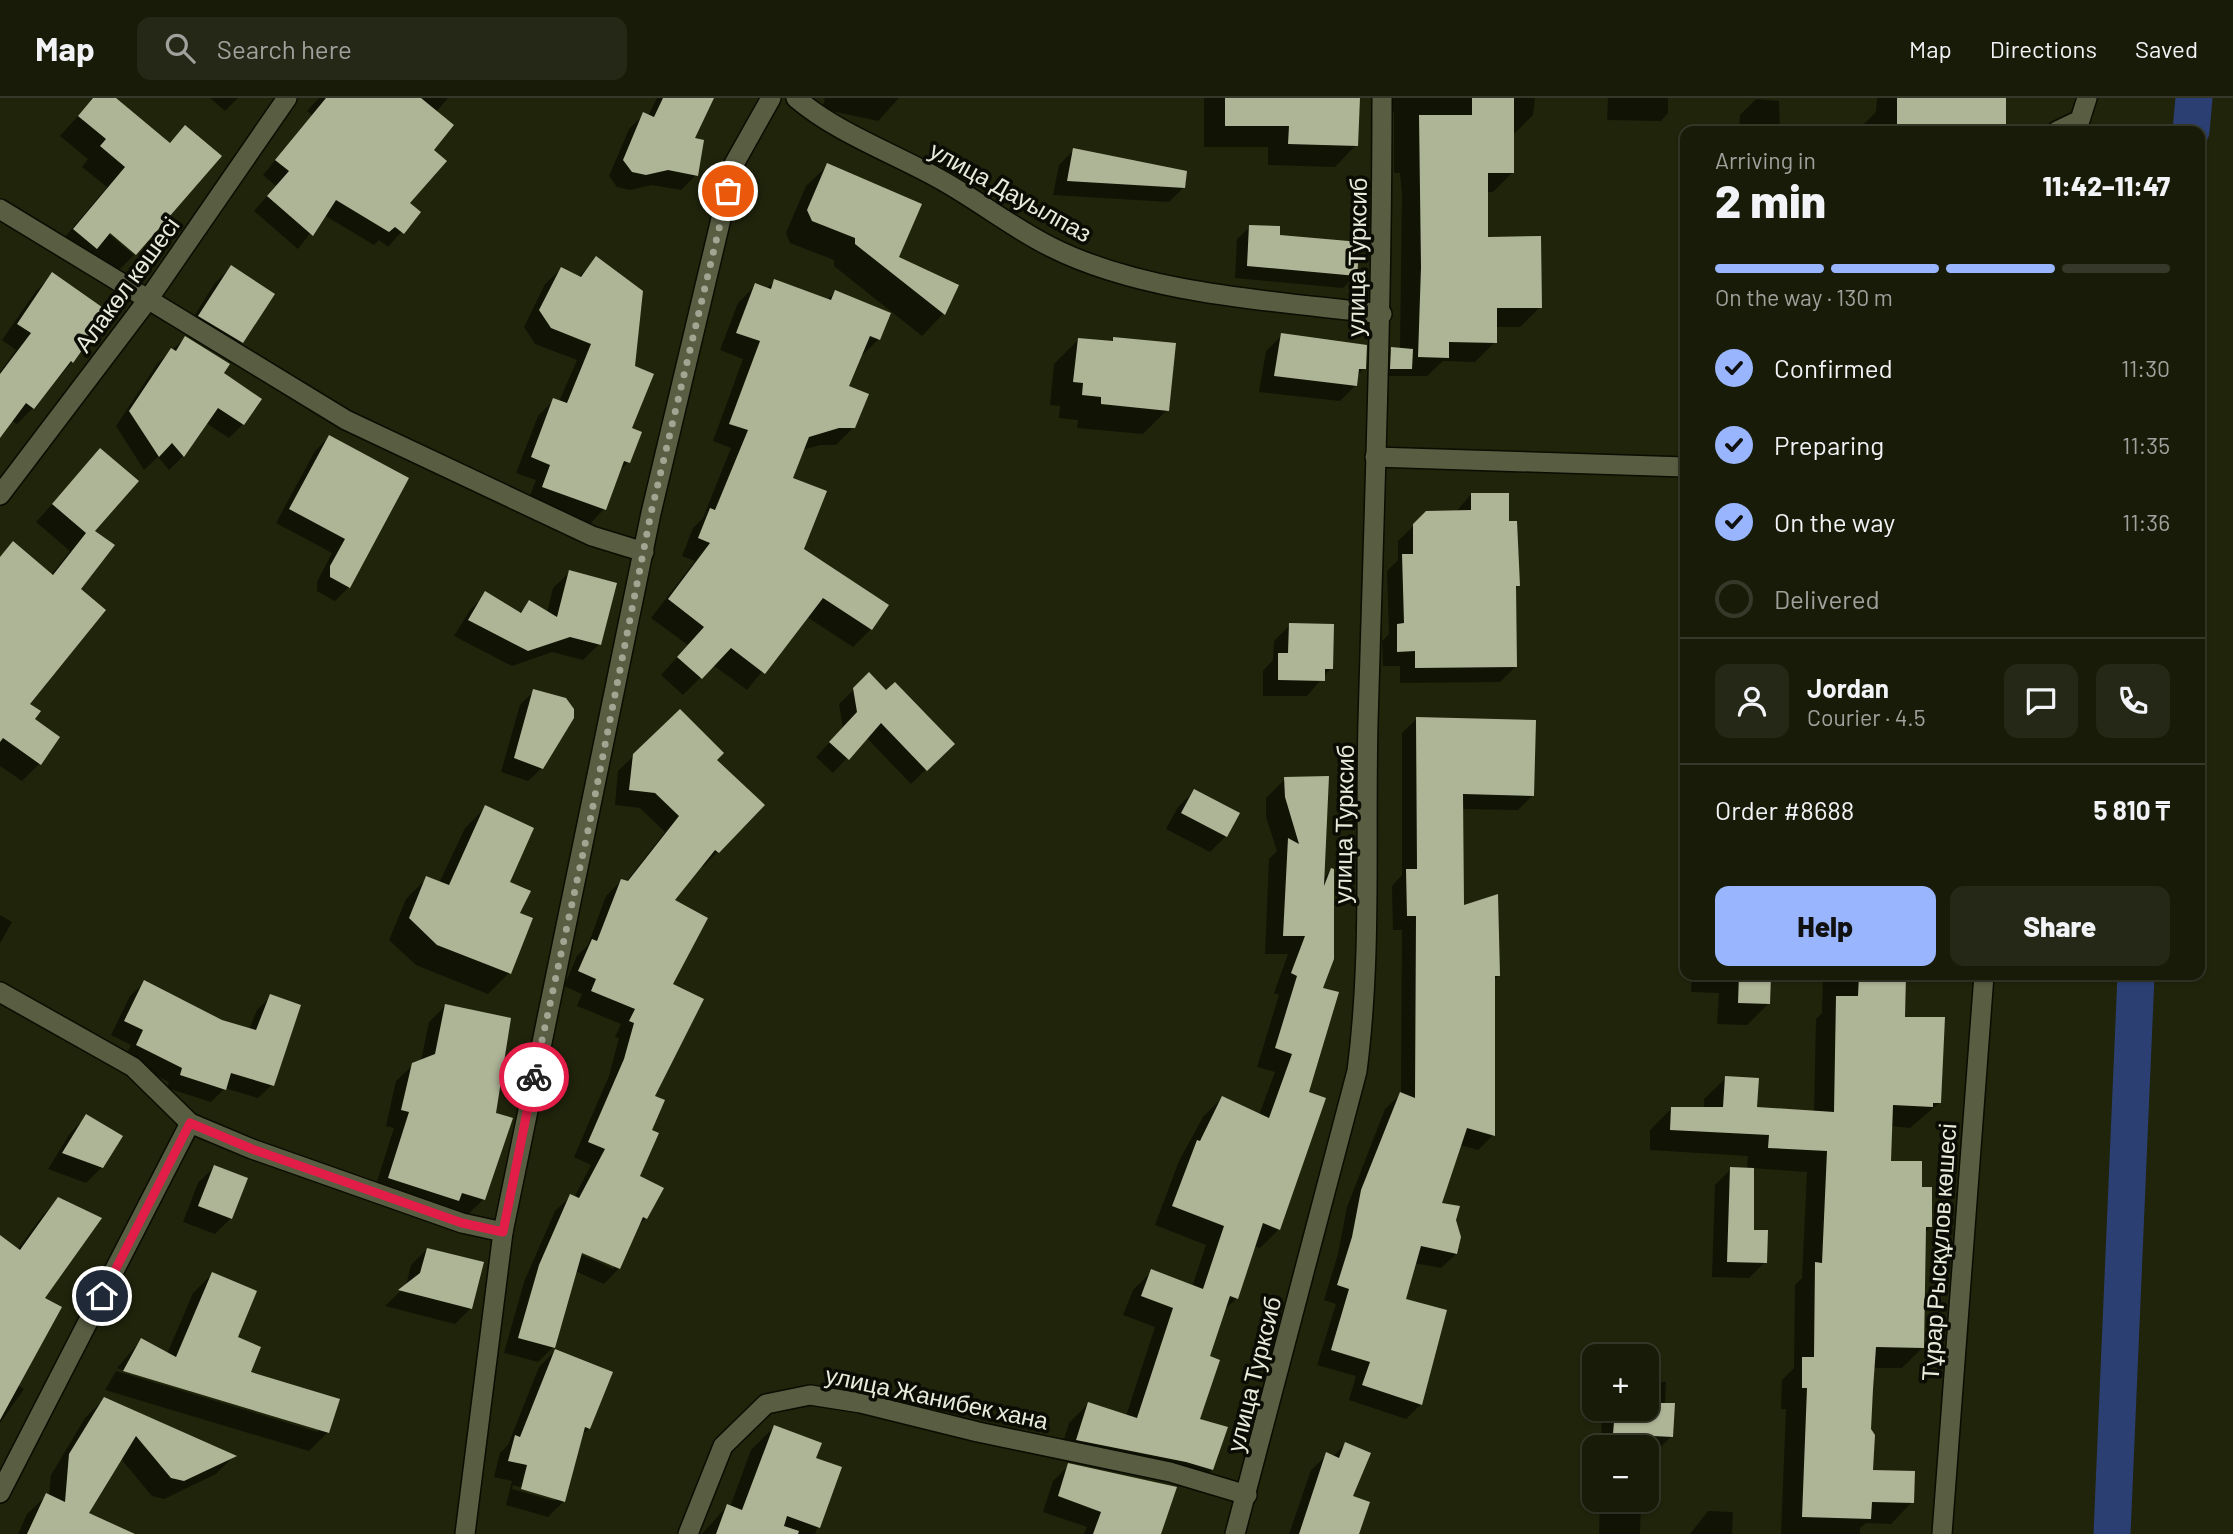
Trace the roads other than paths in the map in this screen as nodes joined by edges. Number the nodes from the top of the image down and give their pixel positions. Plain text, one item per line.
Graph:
1 (287, 98) edge
2 (771, 98) edge
3 (1382, 98) edge
4 (2087, 98) edge
5 (799, 99) edge
6 (2067, 126) edge
7 (0, 209) edge
8 (147, 301) junction
9 (1382, 314) junction
10 (1375, 457) junction
11 (1680, 467) edge
12 (0, 495) edge
13 (644, 552) junction
14 (1984, 980) edge
15 (0, 992) edge
16 (190, 1123) junction
17 (503, 1232) junction
18 (0, 1493) edge
19 (1247, 1495) junction
20 (465, 1534) edge
21 (688, 1534) edge
22 (1235, 1534) edge
23 (1942, 1534) edge

1 - 8 street, Алакөл көшесі
2 - 13 street
3 - 9 street, улица Турксиб
4 - 6 street
5 - 9 street, улица Дауылпаз
7 - 8 street
8 - 12 street, Алакөл көшесі
8 - 13 street
9 - 10 street, улица Турксиб
10 - 11 street
10 - 19 street, улица Турксиб
13 - 17 street
14 - 23 street, Тұрар Рысқұлов көшесі
15 - 16 street
16 - 17 street
16 - 18 street
17 - 20 street
19 - 21 street, улица Жанибек хана
19 - 22 street, улица Турксиб

